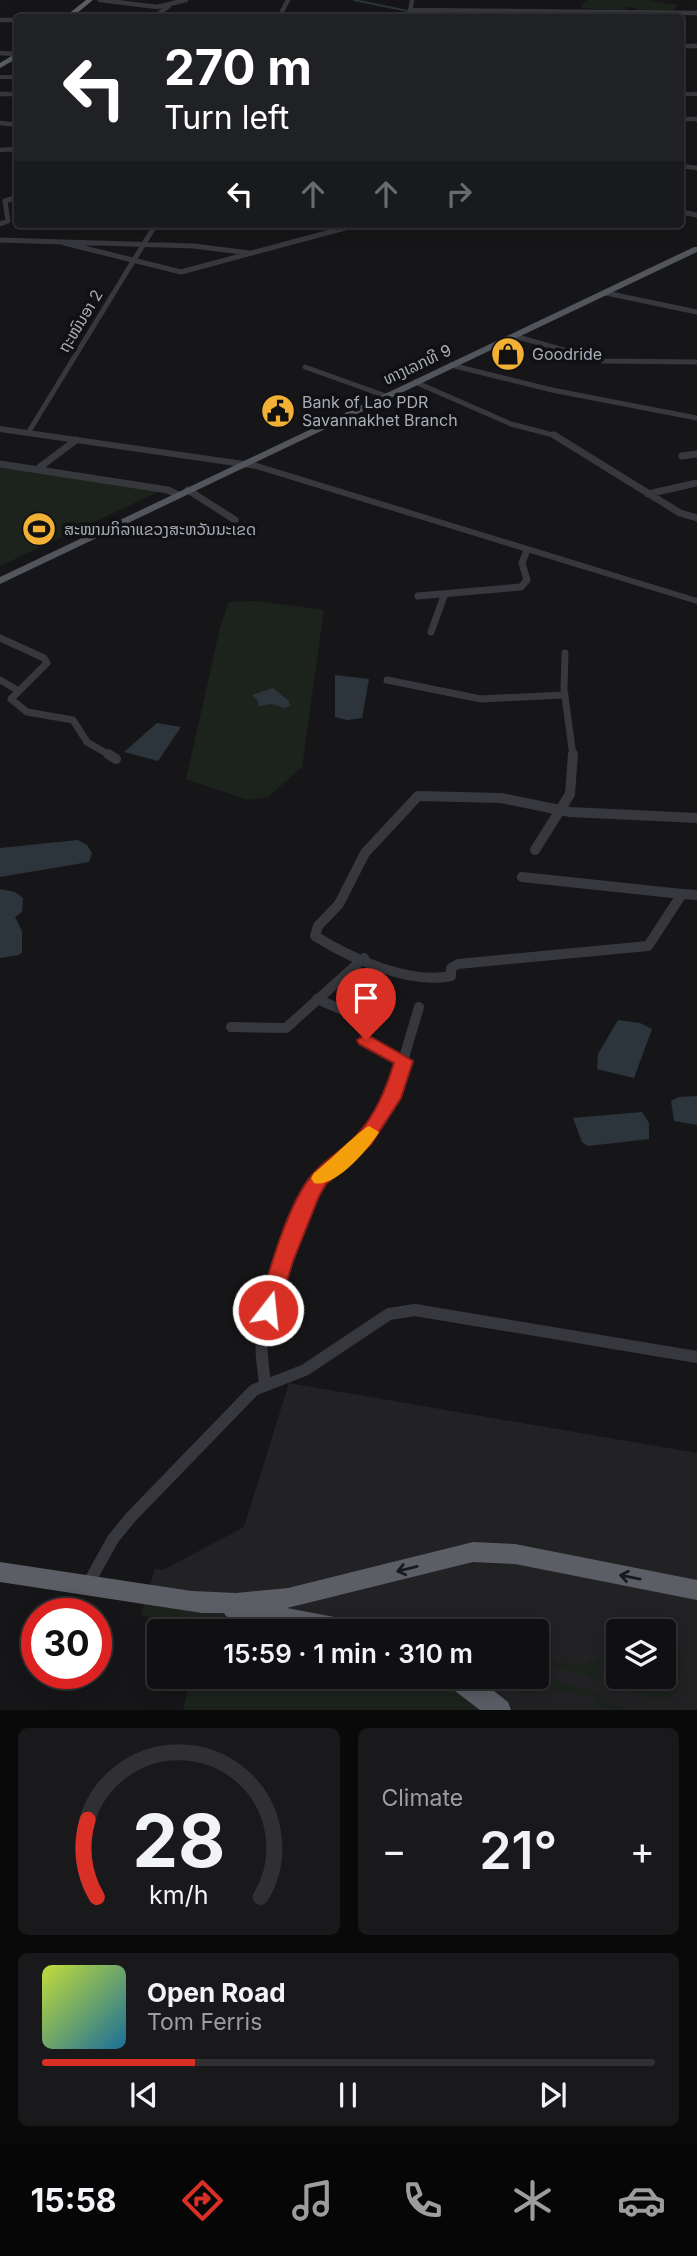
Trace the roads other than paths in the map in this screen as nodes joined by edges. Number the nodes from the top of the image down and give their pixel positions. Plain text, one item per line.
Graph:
1 (92, 0) edge
2 (100, 0) edge
3 (186, 0) edge
4 (412, 0) edge
5 (170, 6) junction
6 (410, 10) junction
7 (486, 11) junction
8 (597, 12) joint
9 (74, 14) edge
10 (159, 14) edge
11 (410, 14) edge
12 (487, 14) edge
13 (646, 14) edge
14 (14, 59) edge
15 (1, 72) edge
16 (14, 198) edge
17 (0, 224) edge
18 (153, 228) edge
19 (345, 228) edge
20 (0, 240) edge
21 (64, 243) junction
22 (142, 245) junction
23 (697, 249) edge
24 (251, 254) junction
25 (132, 261) junction
26 (606, 293) junction
27 (697, 312) edge
28 (514, 336) junction
29 (697, 362) edge
30 (451, 365) junction
31 (305, 367) dead end
32 (415, 382) junction
33 (386, 396) junction
34 (697, 418) edge
35 (0, 429) edge
36 (28, 433) junction
37 (76, 440) junction
38 (697, 454) edge
39 (682, 456) dead end
40 (0, 464) edge
41 (244, 464) junction
42 (40, 467) dead end
43 (697, 483) edge
44 (183, 493) junction
45 (648, 494) junction
46 (697, 518) edge
47 (235, 520) dead end
48 (527, 550) junction
49 (0, 581) edge
50 (418, 596) dead end
51 (444, 596) junction
52 (697, 601) edge
53 (431, 632) dead end
54 (0, 638) edge
55 (565, 653) dead end
56 (0, 680) edge
57 (387, 680) dead end
58 (19, 691) junction
59 (563, 695) junction
60 (116, 759) dead end
61 (562, 810) junction
62 (697, 818) edge
63 (535, 850) dead end
64 (522, 877) dead end
65 (682, 894) junction
66 (697, 895) edge
67 (364, 958) junction
68 (317, 999) junction
69 (419, 1007) dead end
70 (232, 1027) dead end
71 (404, 1061) junction
72 (697, 1357) edge
73 (265, 1384) junction
74 (0, 1572) edge
75 (88, 1584) junction
76 (697, 1590) edge
77 (193, 1601) junction
78 (287, 1619) edge
79 (472, 1689) edge
80 (499, 1710) edge

1 - 9 highway
2 - 5 street
3 - 5 street
4 - 6 street
5 - 10 street
6 - 7 street
6 - 11 street
7 - 8 street
7 - 12 street
8 - 13 street
14 - 15 highway
16 - 17 street
18 - 22 street, ຖະໜົນອາ 2
19 - 24 street
20 - 21 street
21 - 22 street
21 - 25 street
22 - 24 street
22 - 25 street, ຖະໜົນອາ 2
23 - 26 main road, ທາງເລກທີ 9
24 - 25 street
25 - 36 street, ຖະໜົນອາ 2
26 - 27 street
26 - 28 main road, ທາງເລກທີ 9
28 - 29 street
28 - 30 main road, ທາງເລກທີ 9
30 - 32 main road, ທາງເລກທີ 9
30 - 34 street
31 - 33 street
32 - 33 main road, ທາງເລກທີ 9
32 - 45 street
33 - 41 main road, ທາງເລກທີ 9
35 - 36 street
36 - 37 street
37 - 41 street
37 - 42 street
38 - 39 street
40 - 44 street
41 - 44 main road, ທາງເລກທີ 9
41 - 48 street
43 - 45 street
44 - 47 street
44 - 49 main road, ທາງເລກທີ 9
45 - 46 street
48 - 51 street
48 - 52 street
50 - 51 street
51 - 53 street
54 - 58 street
55 - 59 street
56 - 58 street
57 - 59 street
58 - 60 street
59 - 61 street
61 - 62 street
61 - 63 street
61 - 67 street
64 - 65 street
65 - 66 street
65 - 67 street
67 - 68 street
68 - 70 street
68 - 71 street
69 - 71 street
71 - 73 street
72 - 73 street
73 - 75 street
74 - 75 highway
75 - 77 highway
76 -> 77 highway
77 - 78 highway
79 - 80 highway

